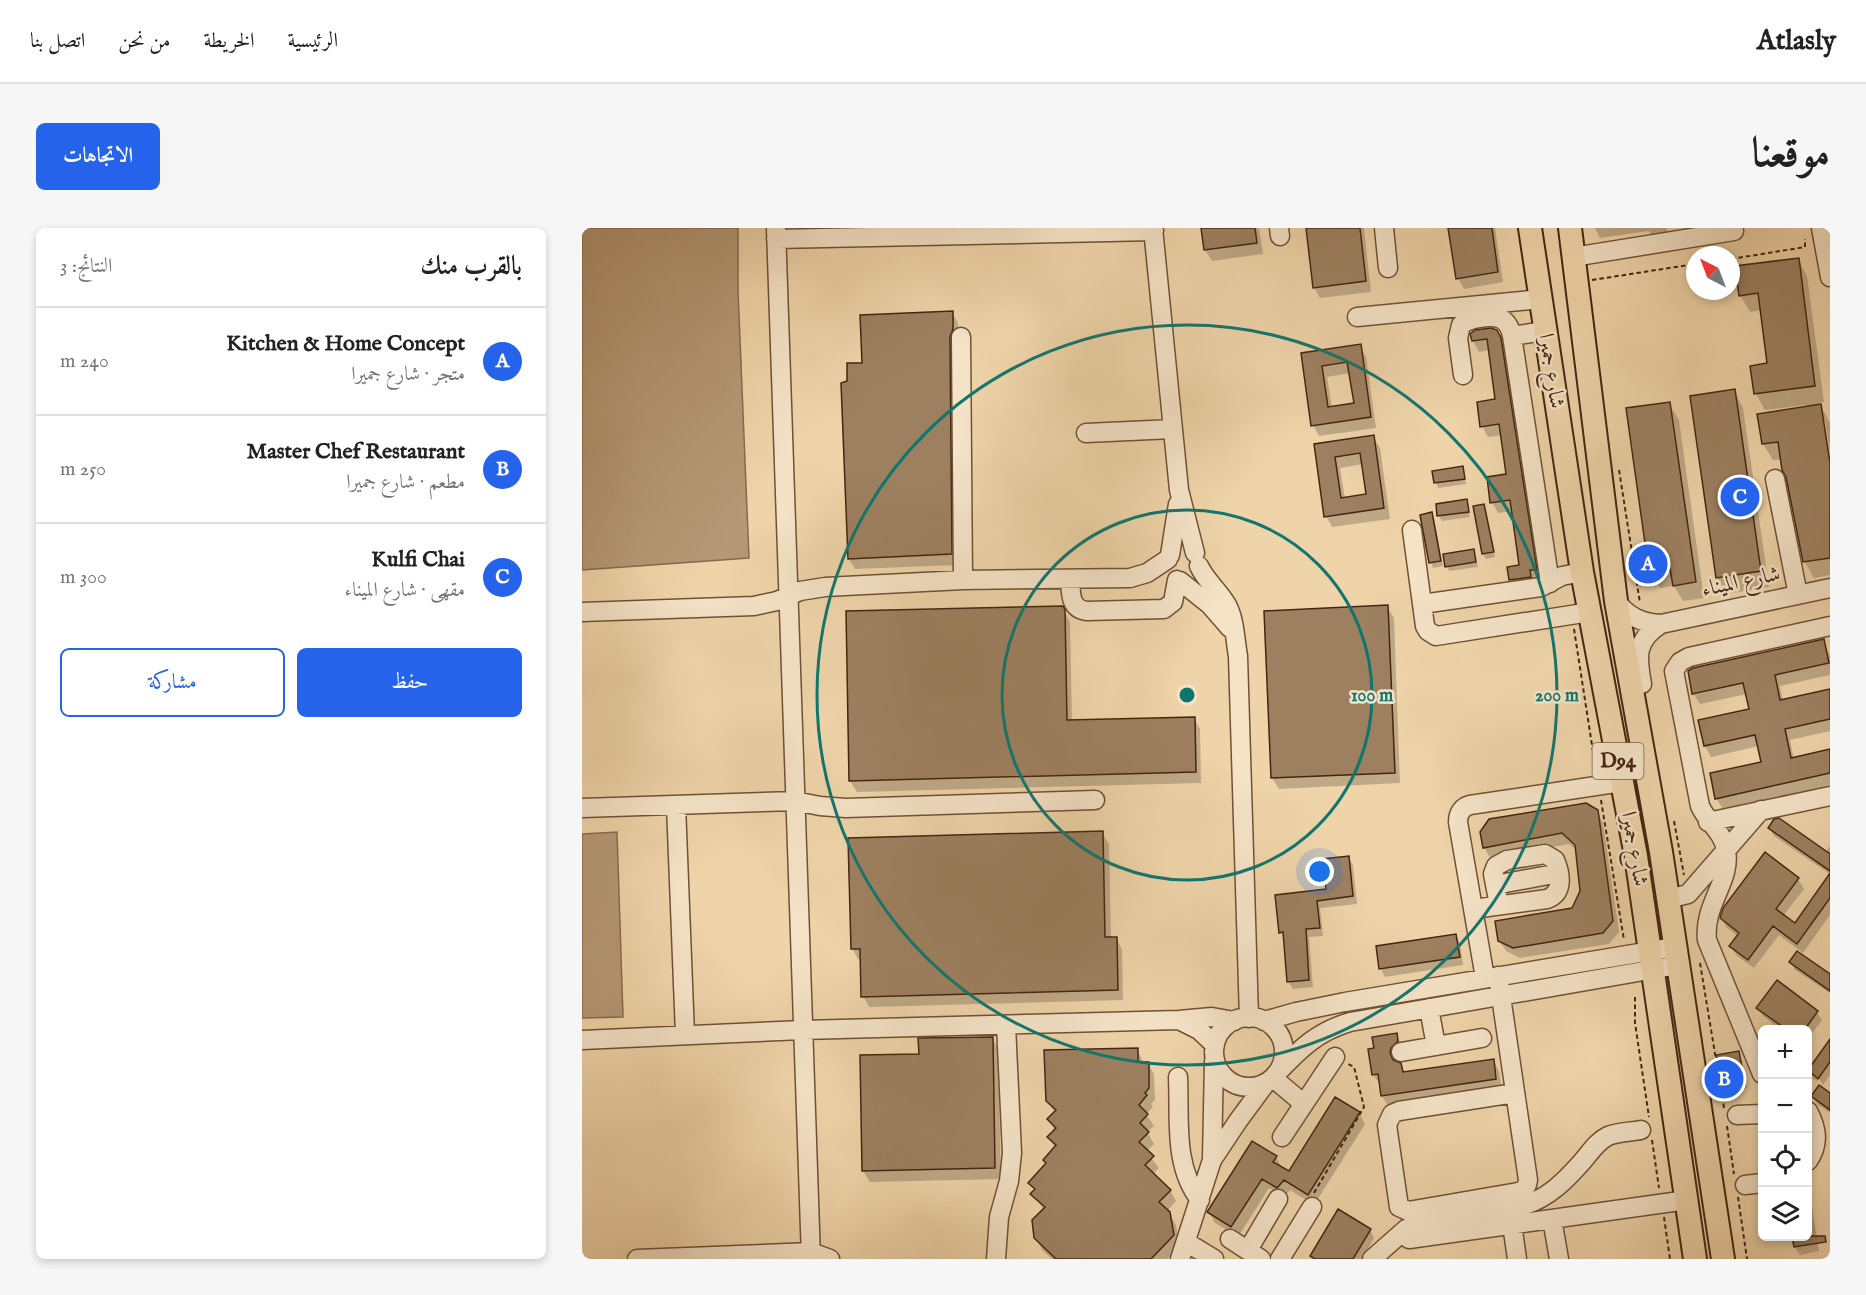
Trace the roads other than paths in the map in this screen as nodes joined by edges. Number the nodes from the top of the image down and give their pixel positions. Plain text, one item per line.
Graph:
1 (1383, 228) edge
2 (1530, 228) edge
3 (1558, 228) edge
4 (1570, 228) edge
5 (1821, 228) edge
6 (1154, 229) edge
7 (1080, 230) edge
8 (1734, 231) dead end
9 (946, 232) edge
10 (776, 234) edge
11 (1673, 234) edge
12 (1642, 237) edge
13 (1573, 257) junction
14 (1388, 268) dead end
15 (1830, 277) edge
16 (1540, 295) junction
17 (1357, 317) dead end
18 (1581, 321) junction
19 (1545, 331) junction
20 (1512, 336) junction
21 (961, 337) dead end
22 (1463, 375) dead end
23 (1173, 429) junction
24 (1086, 433) dead end
25 (1775, 479) dead end
26 (1179, 490) junction
27 (1412, 530) dead end
28 (1169, 557) junction
29 (1197, 560) junction
30 (1582, 572) junction
31 (1130, 578) junction
32 (963, 580) junction
33 (1070, 580) junction
34 (1177, 580) junction
35 (1550, 583) junction
36 (1830, 588) edge
37 (1798, 595) junction
38 (788, 596) junction
39 (1616, 601) junction
40 (1422, 604) junction
41 (582, 612) edge
42 (1581, 614) junction
43 (1661, 624) junction
44 (1830, 627) edge
45 (1234, 634) junction
46 (1639, 729) junction
47 (1622, 782) junction
48 (1830, 796) edge
49 (1095, 800) dead end
50 (795, 801) junction
51 (676, 805) junction
52 (582, 808) edge
53 (1761, 810) junction
54 (1708, 822) junction
55 (1726, 850) junction
56 (1678, 896) junction
57 (1499, 905) junction
58 (1473, 909) junction
59 (1707, 920) junction
60 (1677, 956) junction
61 (1644, 958) junction
62 (1491, 977) junction
63 (1501, 995) junction
64 (1430, 1008) junction
65 (1179, 1020) junction
66 (1249, 1020) junction
67 (1006, 1025) junction
68 (803, 1030) junction
69 (685, 1035) junction
70 (1482, 1038) dead end
71 (582, 1040) edge
72 (1436, 1046) junction
73 (1215, 1050) junction
74 (1401, 1052) dead end
75 (1335, 1058) road end
76 (1758, 1061) edge
77 (1178, 1077) dead end
78 (1272, 1078) junction
79 (1515, 1093) junction
80 (1304, 1104) junction
81 (1758, 1114) edge
82 (1737, 1115) dead end
83 (1812, 1122) edge
84 (1641, 1130) dead end
85 (1282, 1137) dead end
86 (1818, 1138) edge
87 (1812, 1154) edge
88 (1212, 1160) junction
89 (1278, 1199) dead end
90 (1200, 1200) junction
91 (1687, 1200) junction
92 (1312, 1207) road end
93 (1552, 1219) junction
94 (1512, 1224) junction
95 (1230, 1239) dead end
96 (1409, 1239) dead end
97 (1183, 1250) edge
98 (1254, 1255) edge
99 (811, 1256) edge
100 (637, 1259) edge
101 (830, 1259) edge
102 (996, 1259) edge
103 (1214, 1259) edge
104 (1280, 1259) edge
105 (1372, 1259) edge
106 (1517, 1259) edge
107 (1559, 1259) edge
108 (1695, 1259) edge
109 (1723, 1259) edge

1 - 14 street
2 - 16 main road, شارع جميرا / D94
3 - 18 main road
4 - 13 main road, شارع جميرا / D94
5 - 15 street
6 - 7 street
6 - 23 street
7 - 9 street
8 - 11 street
9 - 10 street
10 - 38 street
11 - 12 street
12 - 13 street
13 - 18 main road, شارع جميرا / D94
16 - 17 street
16 - 19 main road, شارع جميرا / D94
18 - 39 main road, شارع جميرا / D94
19 - 20 street
19 - 30 main road, شارع جميرا / D94
20 - 22 street
20 - 35 street
21 - 32 street
23 - 24 street
23 - 26 street
25 - 37 street
26 - 28 street
26 - 29 street
27 - 40 street
28 - 29 street
28 - 31 street
28 - 34 street
29 - 34 street
29 - 45 street
30 - 35 street
30 - 42 main road, شارع جميرا / D94
31 - 33 street
31 - 34 street
32 - 33 street
32 - 38 street
33 - 34 street
34 - 45 street
35 - 40 street
36 - 37 street, شارع الميناء
37 - 43 street, شارع الميناء
38 - 41 street
38 - 50 street
39 - 43 street
39 - 46 main road, شارع جميرا / D94
40 - 42 street
42 - 47 main road, شارع جميرا / D94
43 - 46 street
44 - 54 street
45 - 66 street
46 - 56 main road, شارع جميرا / D94
47 - 58 street
47 - 61 main road, شارع جميرا / D94
48 - 53 street
49 - 50 street
50 - 51 street
50 - 68 street
51 - 52 street
51 - 69 street
53 - 54 street
53 - 55 street
54 - 55 street
55 - 56 street
55 - 59 street
56 - 59 street
56 - 60 main road, شارع جميرا / D94
57 - 57 street
57 - 58 street
58 - 62 street
59 - 76 street
60 - 61 street
60 - 109 main road, شارع جميرا / D94
61 - 62 street
61 - 63 street
61 - 91 main road, شارع جميرا / D94
62 - 63 street
62 - 66 street
63 - 64 street
63 - 79 street
64 - 72 street
64 - 78 street
65 - 66 street
65 - 67 street
65 - 73 street
66 - 73 street
66 - 78 street
67 - 68 street
67 - 102 street
68 - 69 street
68 - 99 street
69 - 71 street
70 - 72 street
72 - 74 street
73 - 78 street
73 - 88 street
75 - 80 street
77 - 90 street
78 - 80 street
78 - 88 street
79 - 79 street
80 - 85 street
81 - 82 street
83 - 86 street
84 - 105 street
86 - 87 street
88 - 90 street
89 - 98 street
90 - 97 street
91 - 93 street
91 - 108 main road, شارع جميرا / D94
92 - 104 street
93 - 94 street
93 - 107 street
94 - 96 street
94 - 106 street
95 - 98 street
97 - 103 street
99 - 100 street
99 - 101 street

